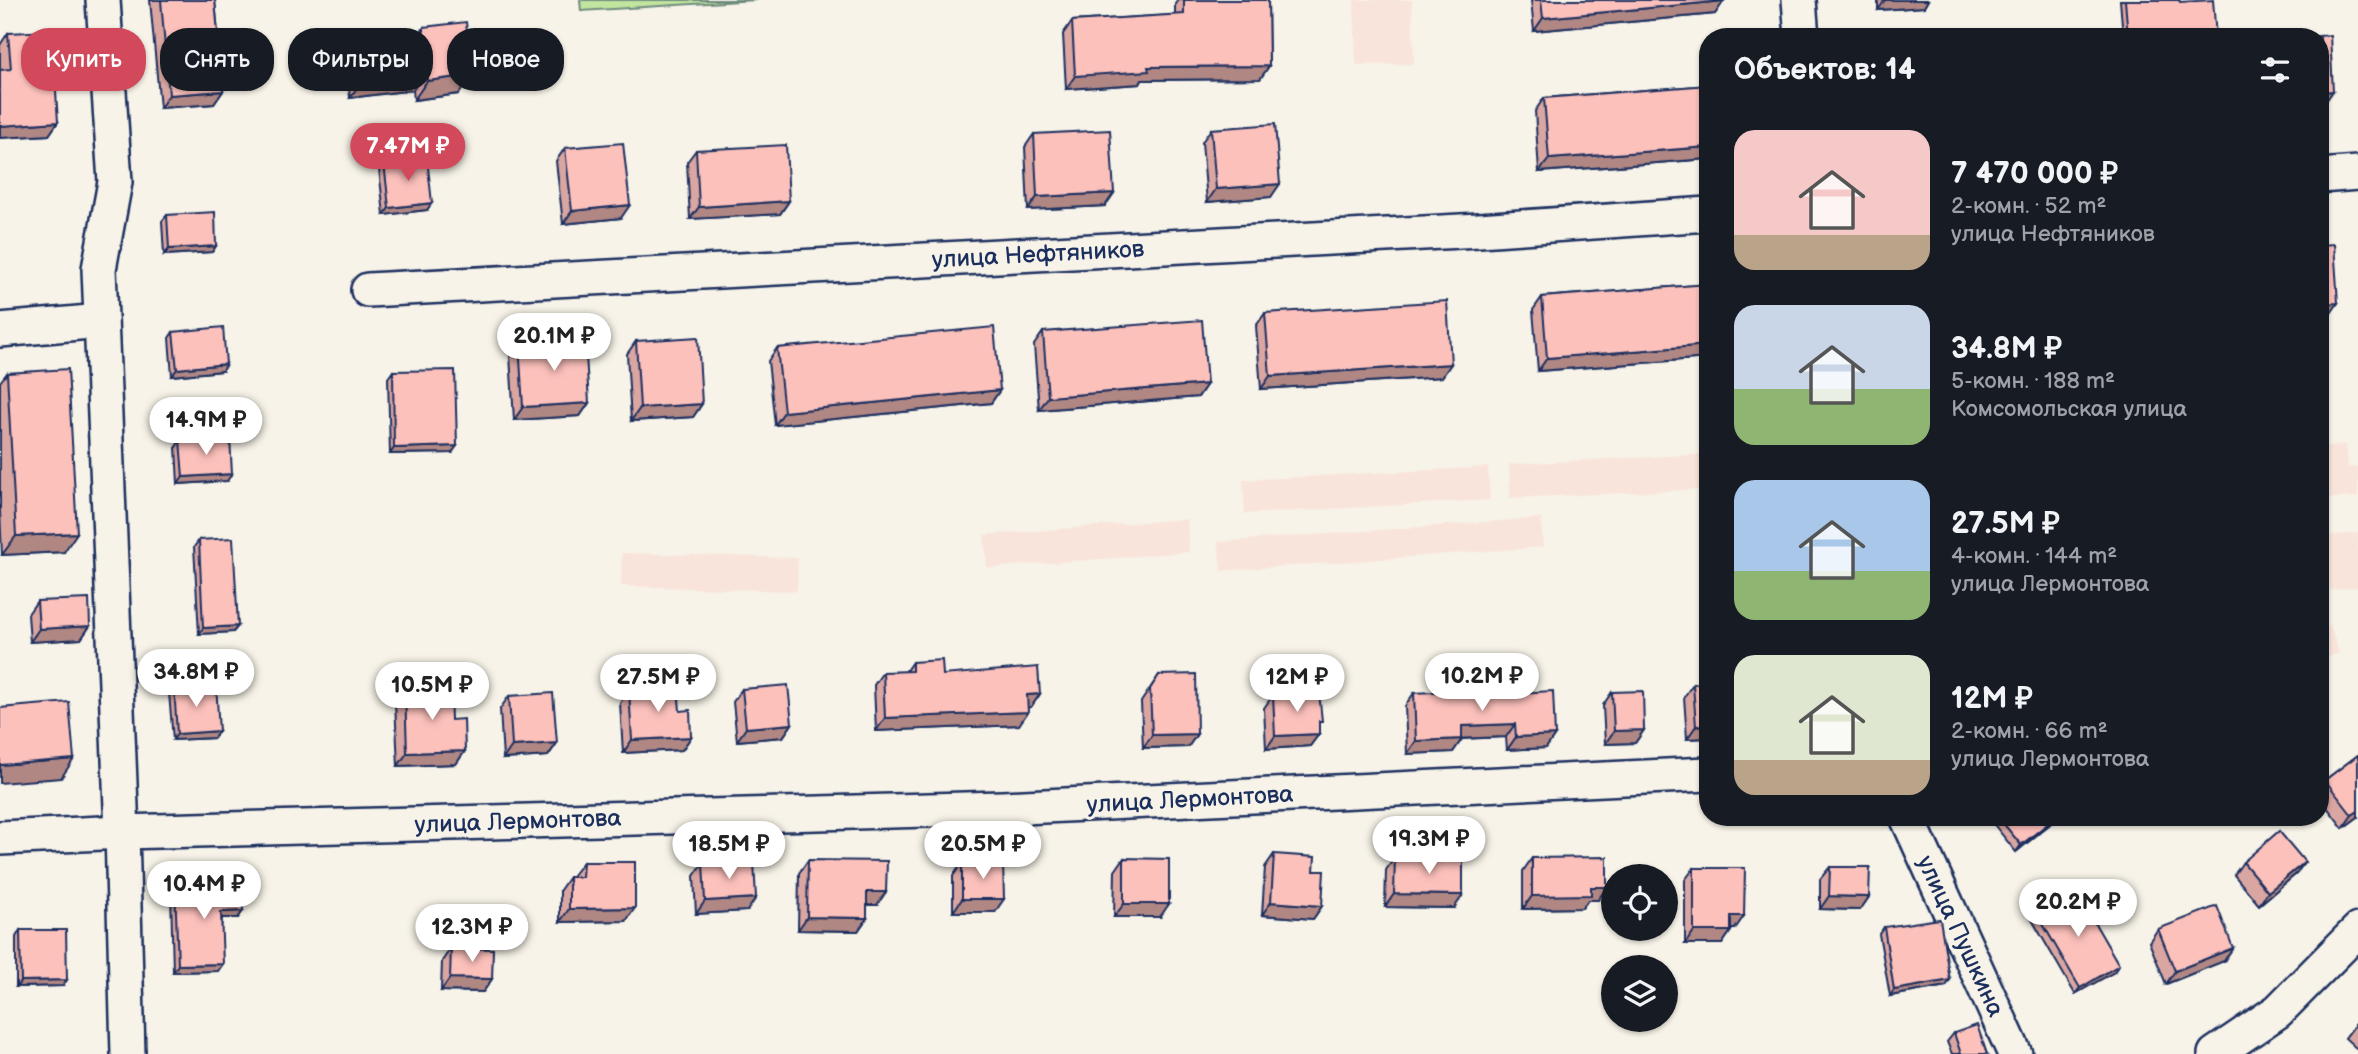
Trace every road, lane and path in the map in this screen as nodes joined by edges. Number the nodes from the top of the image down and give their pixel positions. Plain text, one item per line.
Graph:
1 (103, 0) edge
2 (1799, 0) edge
3 (1801, 28) edge
4 (2358, 173) edge
5 (2329, 175) edge
6 (1699, 215) edge
7 (368, 290) dead end
8 (101, 321) junction
9 (0, 330) edge
10 (1699, 774) edge
11 (1911, 826) edge
12 (122, 832) junction
13 (0, 838) edge
14 (2358, 930) edge
15 (128, 1054) edge
16 (2015, 1054) edge
17 (2215, 1054) edge

1 - 8 street
2 - 3 street
4 - 5 street
6 - 7 street, улица Нефтяников
8 - 9 street
8 - 12 street
10 - 12 street, улица Лермонтова
11 - 16 street, улица Пушкина
12 - 13 street, улица Лермонтова
12 - 15 street
14 - 17 street

